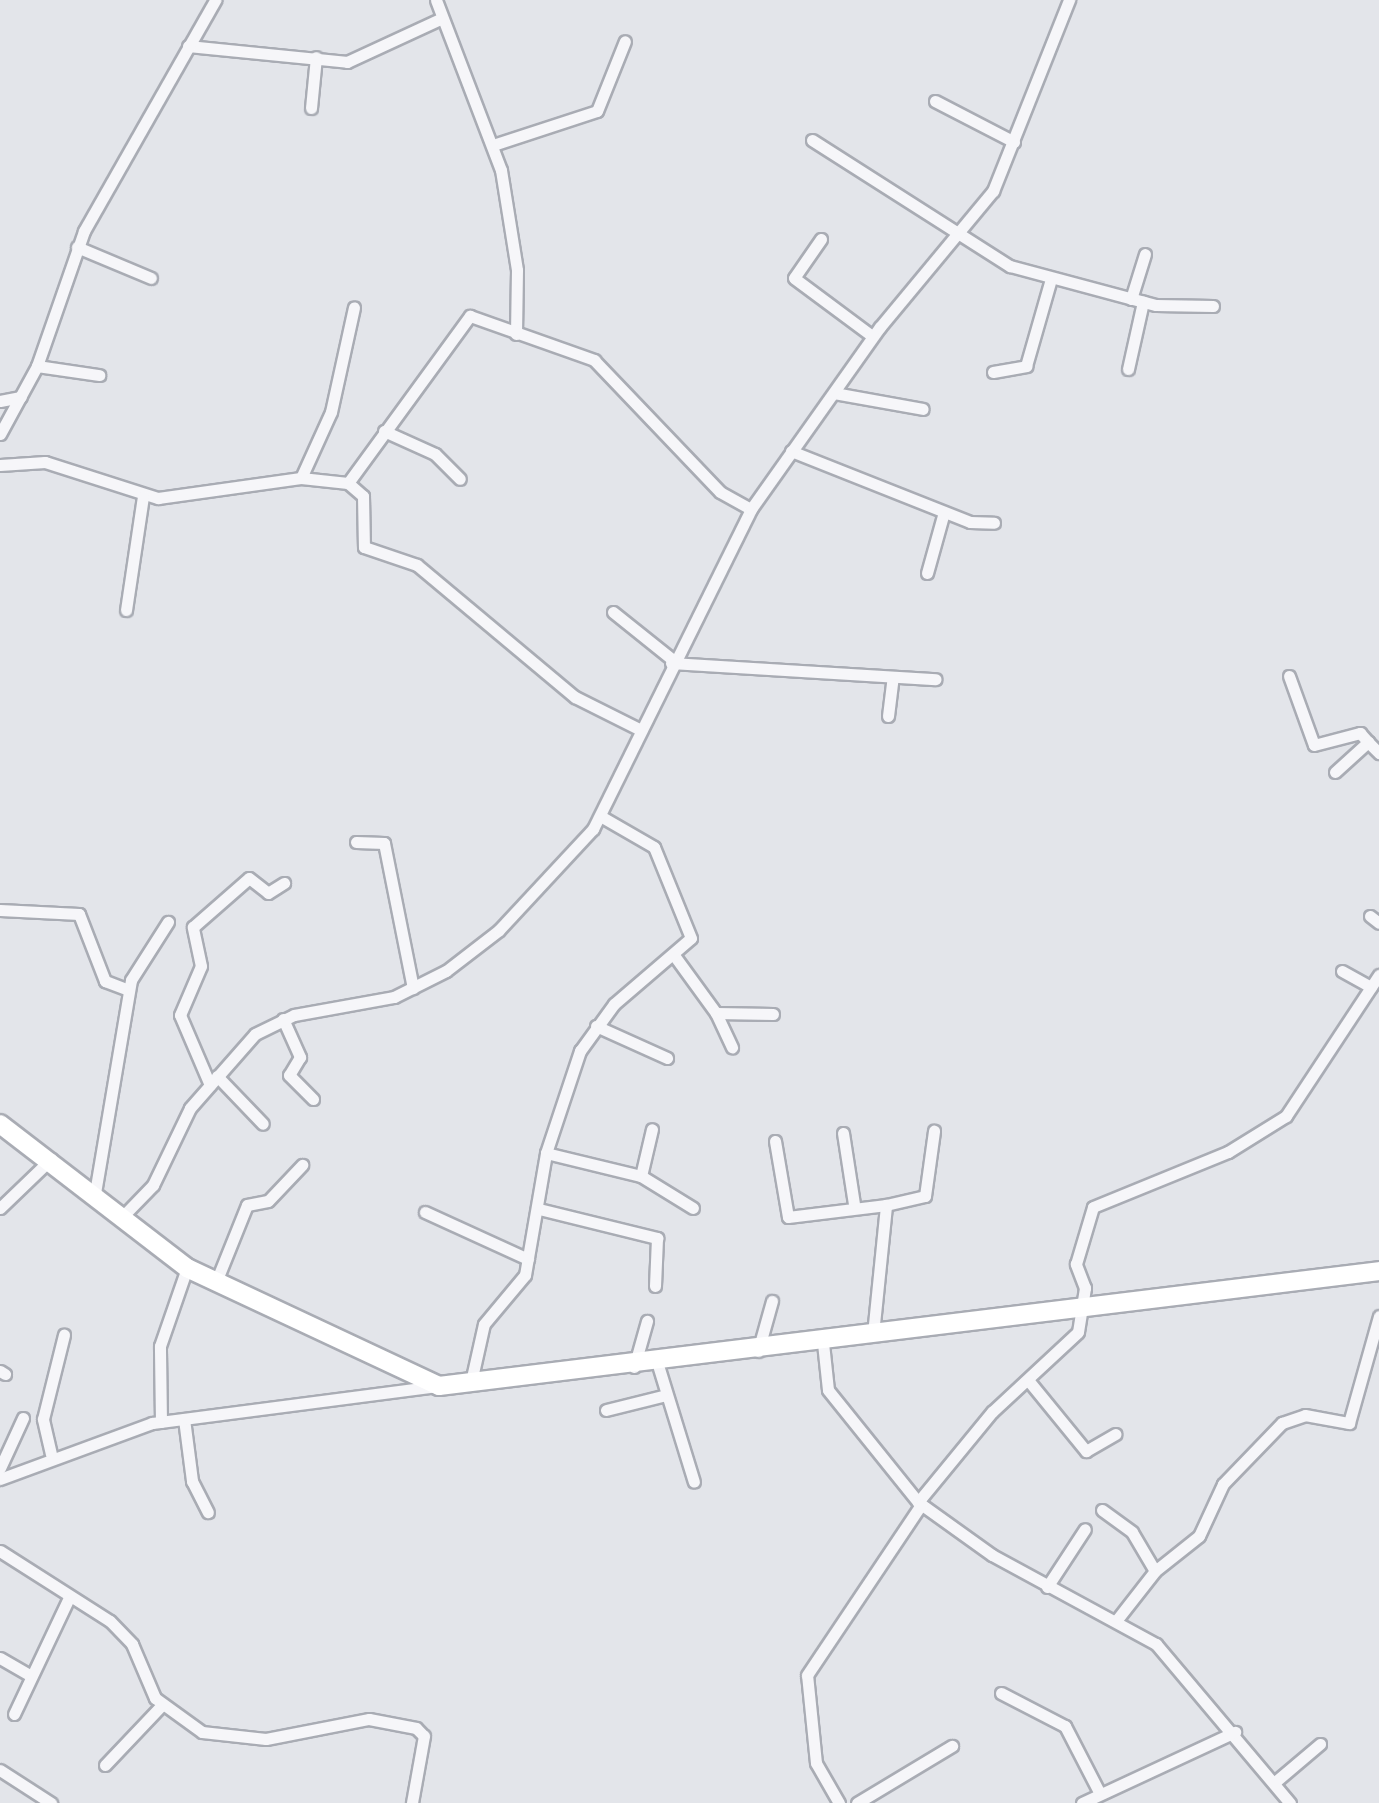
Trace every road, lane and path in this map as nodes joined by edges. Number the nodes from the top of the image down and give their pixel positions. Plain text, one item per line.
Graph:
1 (215, 0) edge
2 (436, 0) edge
3 (1068, 0) edge
4 (440, 19) junction
5 (624, 41) dead end
6 (188, 46) junction
7 (316, 57) junction
8 (935, 101) dead end
9 (311, 108) dead end
10 (812, 140) dead end
11 (1014, 142) junction
12 (493, 146) junction
13 (963, 231) junction
14 (821, 238) dead end
15 (77, 246) junction
16 (1145, 254) dead end
17 (152, 278) dead end
18 (1051, 279) junction
19 (1137, 300) junction
20 (1213, 306) dead end
21 (354, 307) dead end
22 (516, 334) junction
23 (872, 336) junction
24 (36, 366) junction
25 (1128, 369) dead end
26 (993, 372) dead end
27 (100, 375) dead end
28 (834, 393) junction
29 (21, 397) junction
30 (0, 401) edge
31 (923, 409) dead end
32 (384, 430) junction
33 (0, 434) edge
34 (791, 450) junction
35 (0, 466) edge
36 (301, 478) junction
37 (460, 479) dead end
38 (348, 482) junction
39 (143, 496) junction
40 (750, 509) junction
41 (944, 512) junction
42 (994, 523) dead end
43 (927, 573) dead end
44 (126, 610) dead end
45 (613, 612) dead end
46 (672, 661) junction
47 (1289, 676) dead end
48 (893, 677) junction
49 (936, 679) dead end
50 (888, 716) dead end
51 (639, 729) junction
52 (1368, 742) junction
53 (1379, 753) edge
54 (1336, 772) dead end
55 (600, 816) junction
56 (356, 842) dead end
57 (284, 883) dead end
58 (0, 910) edge
59 (168, 922) dead end
60 (676, 958) junction
61 (1342, 972) dead end
62 (1379, 975) edge
63 (1371, 987) junction
64 (413, 988) junction
65 (128, 990) junction
66 (716, 1014) junction
67 (772, 1014) dead end
68 (283, 1019) junction
69 (596, 1026) junction
70 (732, 1048) dead end
71 (667, 1058) dead end
72 (214, 1080) junction
73 (313, 1099) dead end
74 (0, 1124) edge
75 (263, 1124) dead end
76 (652, 1130) dead end
77 (934, 1130) dead end
78 (843, 1134) dead end
79 (775, 1141) dead end
80 (546, 1154) junction
81 (51, 1160) junction
82 (302, 1165) dead end
83 (641, 1176) junction
84 (95, 1192) junction
85 (854, 1204) junction
86 (886, 1206) junction
87 (0, 1208) edge
88 (693, 1208) dead end
89 (539, 1209) junction
90 (425, 1212) dead end
91 (123, 1216) junction
92 (528, 1259) junction
93 (187, 1268) junction
94 (1379, 1271) edge
95 (216, 1282) junction
96 (655, 1286) dead end
97 (772, 1302) dead end
98 (1084, 1304) junction
99 (1379, 1316) edge
100 (647, 1322) dead end
101 (873, 1334) junction
102 (64, 1336) dead end
103 (823, 1343) junction
104 (758, 1351) junction
105 (658, 1365) junction
106 (634, 1367) junction
107 (1028, 1380) junction
108 (470, 1382) junction
109 (439, 1386) junction
110 (662, 1396) junction
111 (606, 1410) dead end
112 (23, 1418) dead end
113 (184, 1418) junction
114 (161, 1422) junction
115 (1116, 1434) dead end
116 (51, 1454) junction
117 (0, 1468) edge
118 (0, 1478) edge
119 (694, 1482) dead end
120 (919, 1504) junction
121 (1102, 1510) dead end
122 (208, 1512) dead end
123 (1085, 1529) dead end
124 (0, 1551) edge
125 (1155, 1570) junction
126 (1046, 1586) junction
127 (68, 1600) junction
128 (1116, 1620) junction
129 (0, 1658) edge
130 (30, 1674) junction
131 (1001, 1693) dead end
132 (162, 1706) junction
133 (14, 1714) dead end
134 (1235, 1732) junction
135 (1320, 1744) dead end
136 (952, 1746) dead end
137 (105, 1766) dead end
138 (0, 1770) edge
139 (1275, 1782) junction
140 (1099, 1792) junction
141 (409, 1802) edge
142 (51, 1803) edge
143 (839, 1803) edge
144 (857, 1803) edge
145 (1082, 1803) edge
146 (1290, 1803) edge

1 - 6 street
2 - 4 street
3 - 11 street
4 - 7 street
4 - 12 street
5 - 12 street
6 - 7 street
6 - 15 street
7 - 9 street
8 - 11 street
10 - 13 street
11 - 13 street
12 - 22 street
13 - 18 street
13 - 23 street
14 - 23 street
15 - 17 street
15 - 24 street
16 - 19 street
18 - 19 street
18 - 26 street
19 - 20 street
19 - 25 street
21 - 36 street
22 - 32 street
22 - 40 street
23 - 28 street
24 - 27 street
24 - 29 street
28 - 31 street
28 - 34 street
29 - 30 street
29 - 33 street
32 - 37 street
32 - 38 street
34 - 40 street
34 - 41 street
35 - 39 street
36 - 38 street
36 - 39 street
38 - 51 street
39 - 44 street
40 - 46 street
41 - 42 street
41 - 43 street
45 - 46 street
46 - 48 street
46 - 51 street
47 - 52 street
48 - 49 street
48 - 50 street
51 - 55 street
52 - 53 street
52 - 54 street
55 - 60 street
55 - 64 street
56 - 64 street
57 - 72 street
58 - 65 street
59 - 65 street
60 - 66 street
60 - 69 street
61 - 63 street
62 - 63 street
63 - 98 street
64 - 68 street
65 - 84 street
66 - 67 street
66 - 70 street
68 - 72 street
68 - 73 street
69 - 71 street
69 - 80 street
72 - 75 street
72 - 91 street
74 - 81 main road
76 - 83 street
77 - 86 street
78 - 85 street
79 - 85 street
80 - 83 street
80 - 89 street
81 - 84 main road
81 - 87 street
82 - 95 street
83 - 88 street
84 - 91 main road
85 - 86 street
86 - 101 street
89 - 92 street
89 - 96 street
90 - 92 street
91 - 93 main road
92 - 108 street
93 - 95 main road
93 - 114 street
94 - 98 main road
95 - 109 main road
97 - 104 street
98 - 101 main road
98 - 107 street
99 - 125 street
100 - 106 street
101 - 103 main road
102 - 116 street
103 - 104 main road
103 - 120 street
104 - 105 main road
105 - 106 main road
105 - 110 street
106 - 108 main road
107 - 115 street
107 - 120 street
108 - 109 main road
109 - 113 street
110 - 111 street
110 - 119 street
112 - 117 street
113 - 114 street
113 - 122 street
114 - 116 street
116 - 118 street
120 - 126 street
120 - 143 street
121 - 125 street
123 - 126 street
124 - 127 street
125 - 128 street
126 - 128 street
127 - 130 street
127 - 132 street
128 - 134 street
129 - 130 street
130 - 133 street
131 - 140 street
132 - 137 street
132 - 141 street
134 - 139 street
134 - 140 street
135 - 139 street
136 - 144 street
138 - 142 street
139 - 146 street
140 - 145 street

